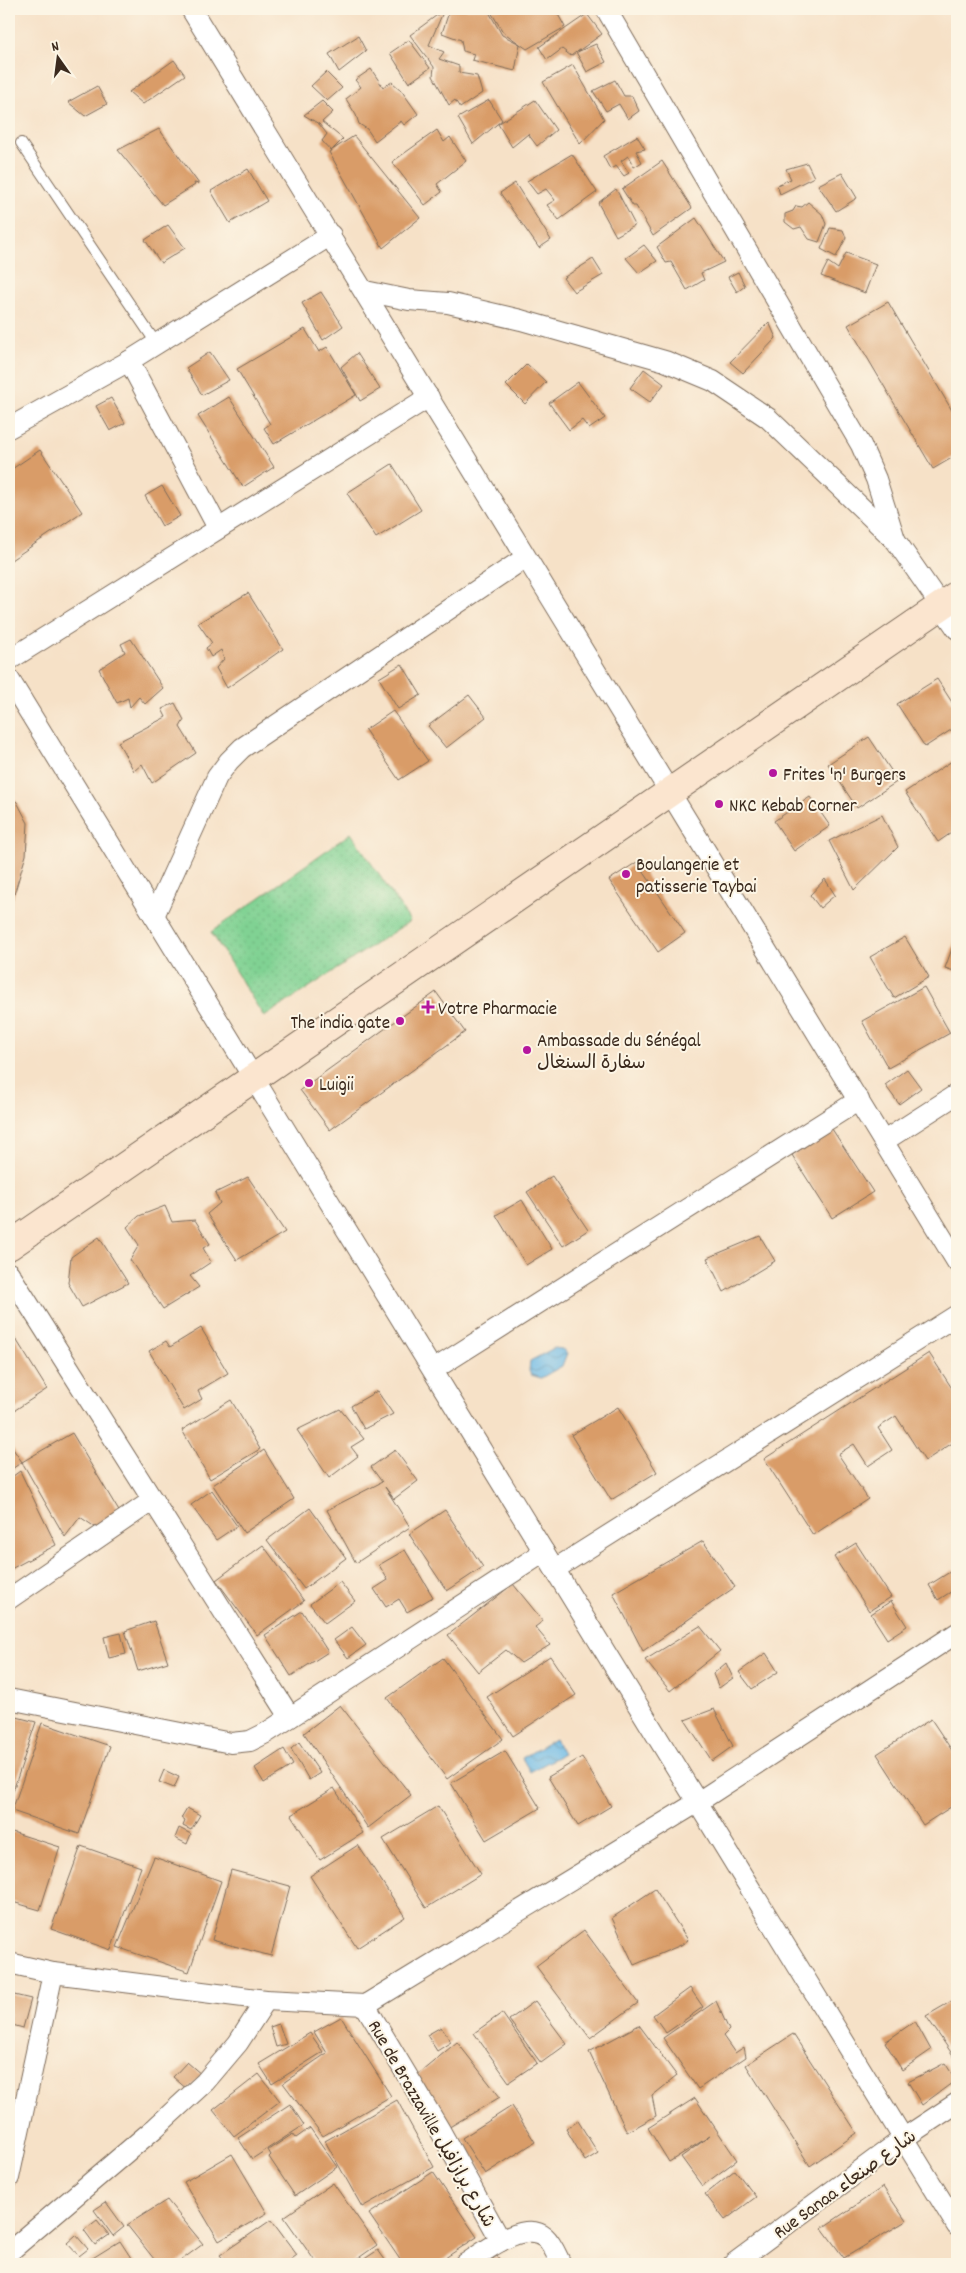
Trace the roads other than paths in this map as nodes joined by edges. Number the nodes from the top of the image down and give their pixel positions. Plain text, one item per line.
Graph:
1 (191, 9) edge
2 (606, 9) edge
3 (21, 143) dead end
4 (331, 235) junction
5 (365, 291) junction
6 (156, 343) junction
7 (129, 361) junction
8 (429, 397) junction
9 (9, 428) edge
10 (218, 528) junction
11 (896, 541) junction
12 (525, 558) junction
13 (949, 600) edge
14 (957, 629) edge
15 (9, 660) edge
16 (9, 679) edge
17 (670, 792) junction
18 (154, 916) junction
19 (254, 1078) junction
20 (957, 1094) edge
21 (859, 1100) junction
22 (884, 1141) junction
23 (9, 1246) edge
24 (957, 1262) edge
25 (9, 1273) edge
26 (957, 1315) edge
27 (433, 1370) junction
28 (153, 1500) junction
29 (544, 1552) junction
30 (555, 1570) junction
31 (9, 1599) edge
32 (957, 1634) edge
33 (9, 1699) edge
34 (290, 1717) junction
35 (698, 1802) junction
36 (9, 1963) edge
37 (53, 1973) junction
38 (266, 2000) junction
39 (365, 2005) junction
40 (957, 2103) edge
41 (904, 2138) junction
42 (9, 2177) edge
43 (957, 2226) edge
44 (501, 2242) junction
45 (9, 2252) edge
46 (465, 2264) edge
47 (561, 2264) edge
48 (733, 2264) edge

1 - 4 street
2 - 11 street
3 - 6 lane
4 - 5 street
4 - 6 street
5 - 8 street
5 - 11 street
6 - 7 street
7 - 9 street
7 - 10 street
8 - 10 street
8 - 12 street
10 - 15 street
11 - 13 street
12 - 17 street
12 - 18 street
13 - 14 street
13 - 17 main road
16 - 18 street
17 - 19 main road
17 - 21 street
18 - 19 street
19 - 23 main road
19 - 27 street
20 - 22 street
21 - 22 street
21 - 27 street
22 - 24 street
25 - 28 street
26 - 30 street
27 - 29 street
28 - 31 street
28 - 34 street
29 - 30 street
29 - 34 street
30 - 35 street
32 - 35 street
33 - 34 street
35 - 39 street
35 - 41 street
36 - 37 street
37 - 38 street
37 - 42 street
38 - 39 street
38 - 45 street
39 - 44 street, Rue de Brazzaville شارع برازافيل
40 - 41 street, Rue Sanaa شارع صنعاء
41 - 43 street
41 - 48 street, Rue Sanaa شارع صنعاء
44 - 46 street
44 - 47 street

